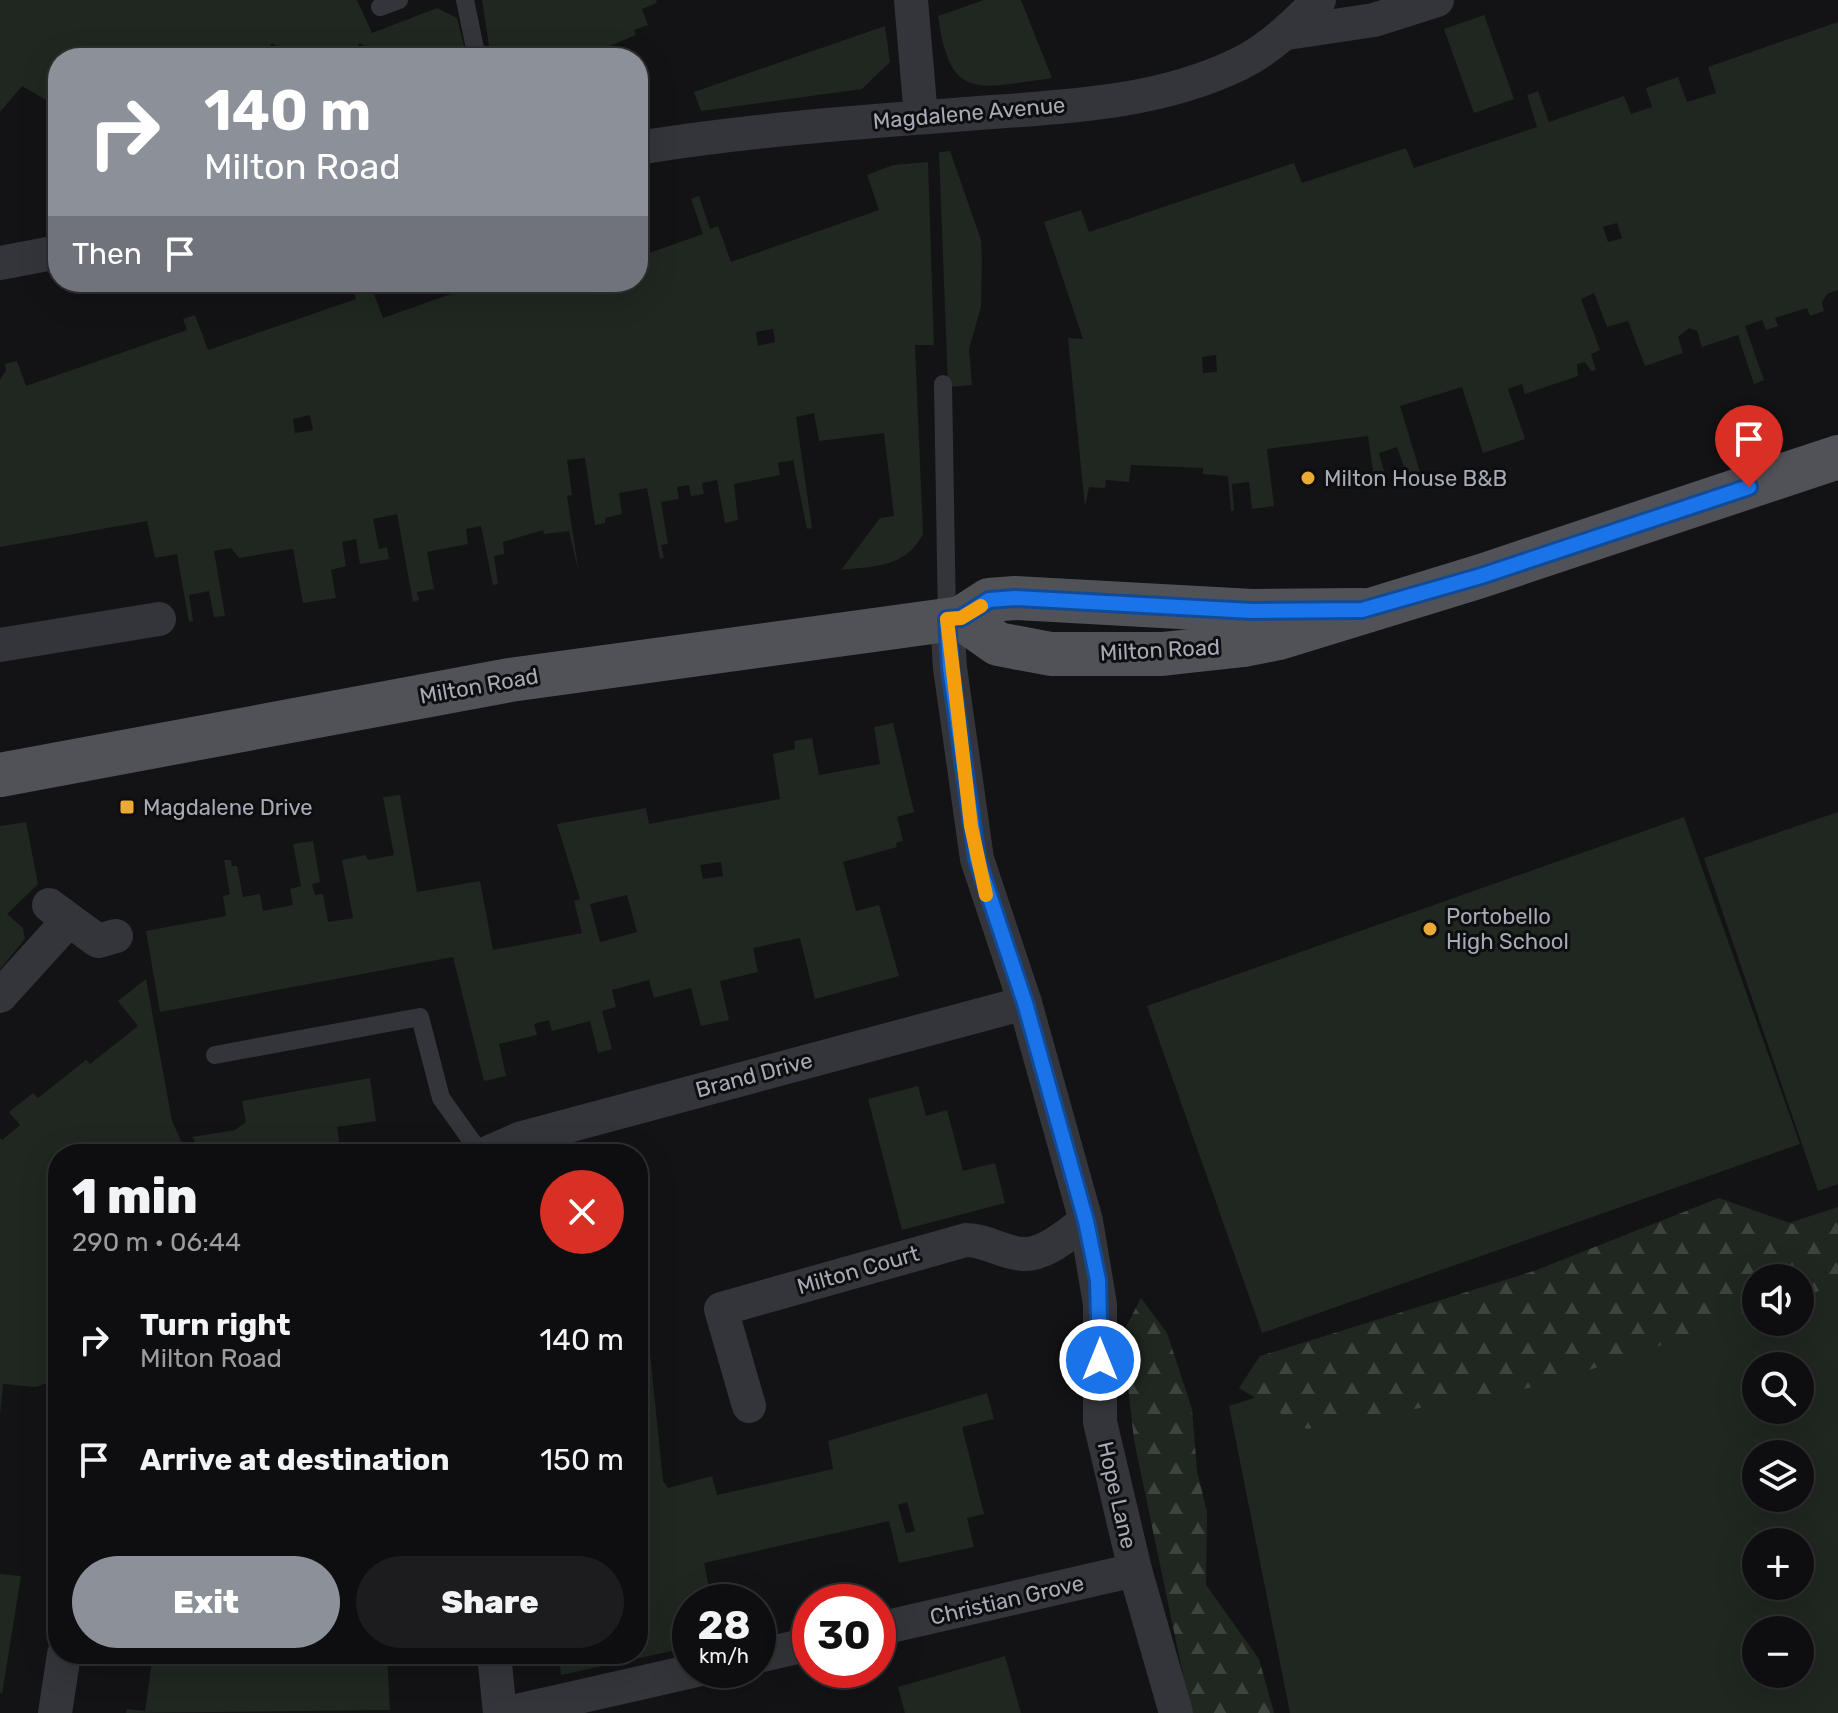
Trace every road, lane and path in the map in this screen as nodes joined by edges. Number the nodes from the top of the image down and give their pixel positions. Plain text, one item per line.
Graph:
1 (399, 0) edge
2 (465, 0) edge
3 (911, 0) edge
4 (1319, 0) edge
5 (1437, 0) edge
6 (380, 7) dead end
7 (1287, 33) junction
8 (475, 48) edge
9 (921, 117) junction
10 (648, 146) edge
11 (48, 254) edge
12 (0, 263) edge
13 (943, 384) dead end
14 (1838, 457) edge
15 (159, 619) dead end
16 (954, 619) junction
17 (0, 645) edge
18 (0, 775) edge
19 (116, 936) dead end
20 (0, 996) edge
21 (1025, 1003) junction
22 (215, 1055) dead end
23 (476, 1144) edge
24 (507, 1144) edge
25 (1086, 1221) junction
26 (749, 1406) dead end
27 (1135, 1570) junction
28 (896, 1625) edge
29 (62, 1664) edge
30 (495, 1664) edge
31 (672, 1676) edge
32 (55, 1713) edge
33 (500, 1713) edge
34 (508, 1713) edge
35 (1176, 1713) edge

1 - 6 lane
2 - 8 lane
3 - 9 street
4 - 7 street, Magdalene Avenue
5 - 7 street, Magdalene Avenue
7 - 9 street, Magdalene Avenue
9 - 10 street, Magdalene Avenue
11 - 12 street
13 - 16 lane
14 - 16 main road, Milton Road
15 - 17 street
16 - 18 main road, Milton Road
16 - 21 street, Hope Lane
19 - 20 street
21 - 24 street, Brand Drive
21 - 25 street, Hope Lane
22 - 23 lane, Brand Drive
25 - 26 street, Milton Court
25 - 27 street, Hope Lane
27 - 28 street, Christian Grove
27 - 35 street, Hope Lane
29 - 32 street
30 - 33 street
31 - 34 street

